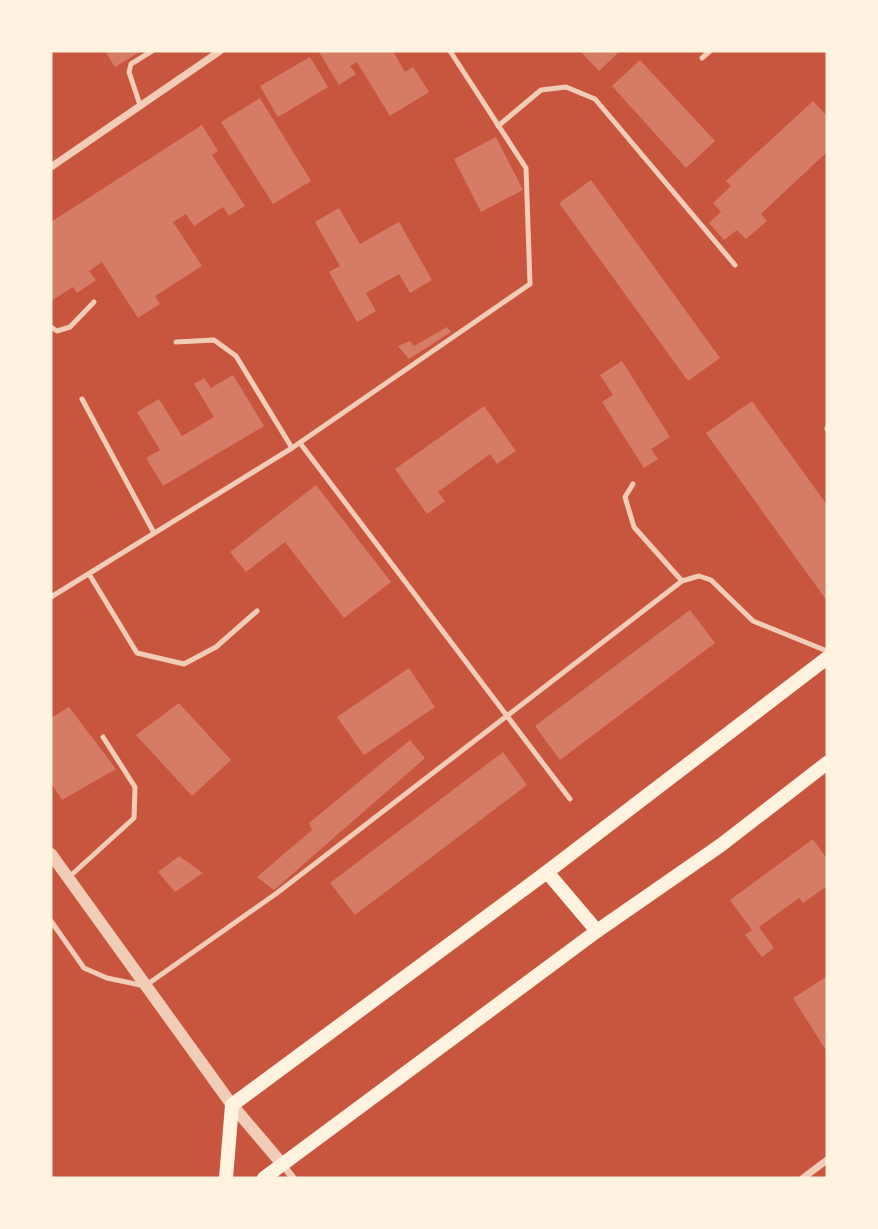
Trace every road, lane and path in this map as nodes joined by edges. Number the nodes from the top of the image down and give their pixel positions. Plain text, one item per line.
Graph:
1 (152, 51) edge
2 (220, 51) edge
3 (450, 51) edge
4 (710, 51) edge
5 (702, 58) dead end
6 (140, 105) junction
7 (499, 126) junction
8 (51, 167) edge
9 (735, 265) dead end
10 (94, 302) dead end
11 (51, 327) edge
12 (176, 342) dead end
13 (82, 399) dead end
14 (300, 443) junction
15 (292, 448) junction
16 (633, 484) dead end
17 (154, 533) junction
18 (89, 574) junction
19 (682, 581) junction
20 (51, 597) edge
21 (257, 611) dead end
22 (827, 651) edge
23 (827, 658) edge
24 (507, 715) junction
25 (103, 737) dead end
26 (827, 763) edge
27 (570, 799) dead end
28 (51, 854) edge
29 (547, 872) junction
30 (68, 878) junction
31 (51, 921) edge
32 (597, 930) junction
33 (145, 986) junction
34 (232, 1105) junction
35 (827, 1160) edge
36 (283, 1165) junction
37 (226, 1178) edge
38 (264, 1178) edge
39 (293, 1178) edge
40 (803, 1178) edge

1 - 6 lane
2 - 6 street
3 - 7 lane
4 - 5 lane
6 - 8 street
7 - 9 lane
7 - 14 lane
10 - 11 lane
12 - 15 lane
13 - 17 lane
14 - 15 lane
14 - 24 lane
15 - 17 lane
16 - 19 lane
17 - 18 lane
18 - 20 lane
18 - 21 lane
19 - 22 lane
19 - 24 lane
23 - 29 main road
24 - 27 lane
24 - 33 lane
25 - 30 lane
26 - 32 main road
28 - 30 street
29 - 32 main road
29 - 34 main road
30 - 33 street
31 - 33 lane
32 - 36 main road
33 - 34 street
34 - 36 street
34 - 37 main road
35 - 40 street
36 - 38 main road
36 - 39 street

